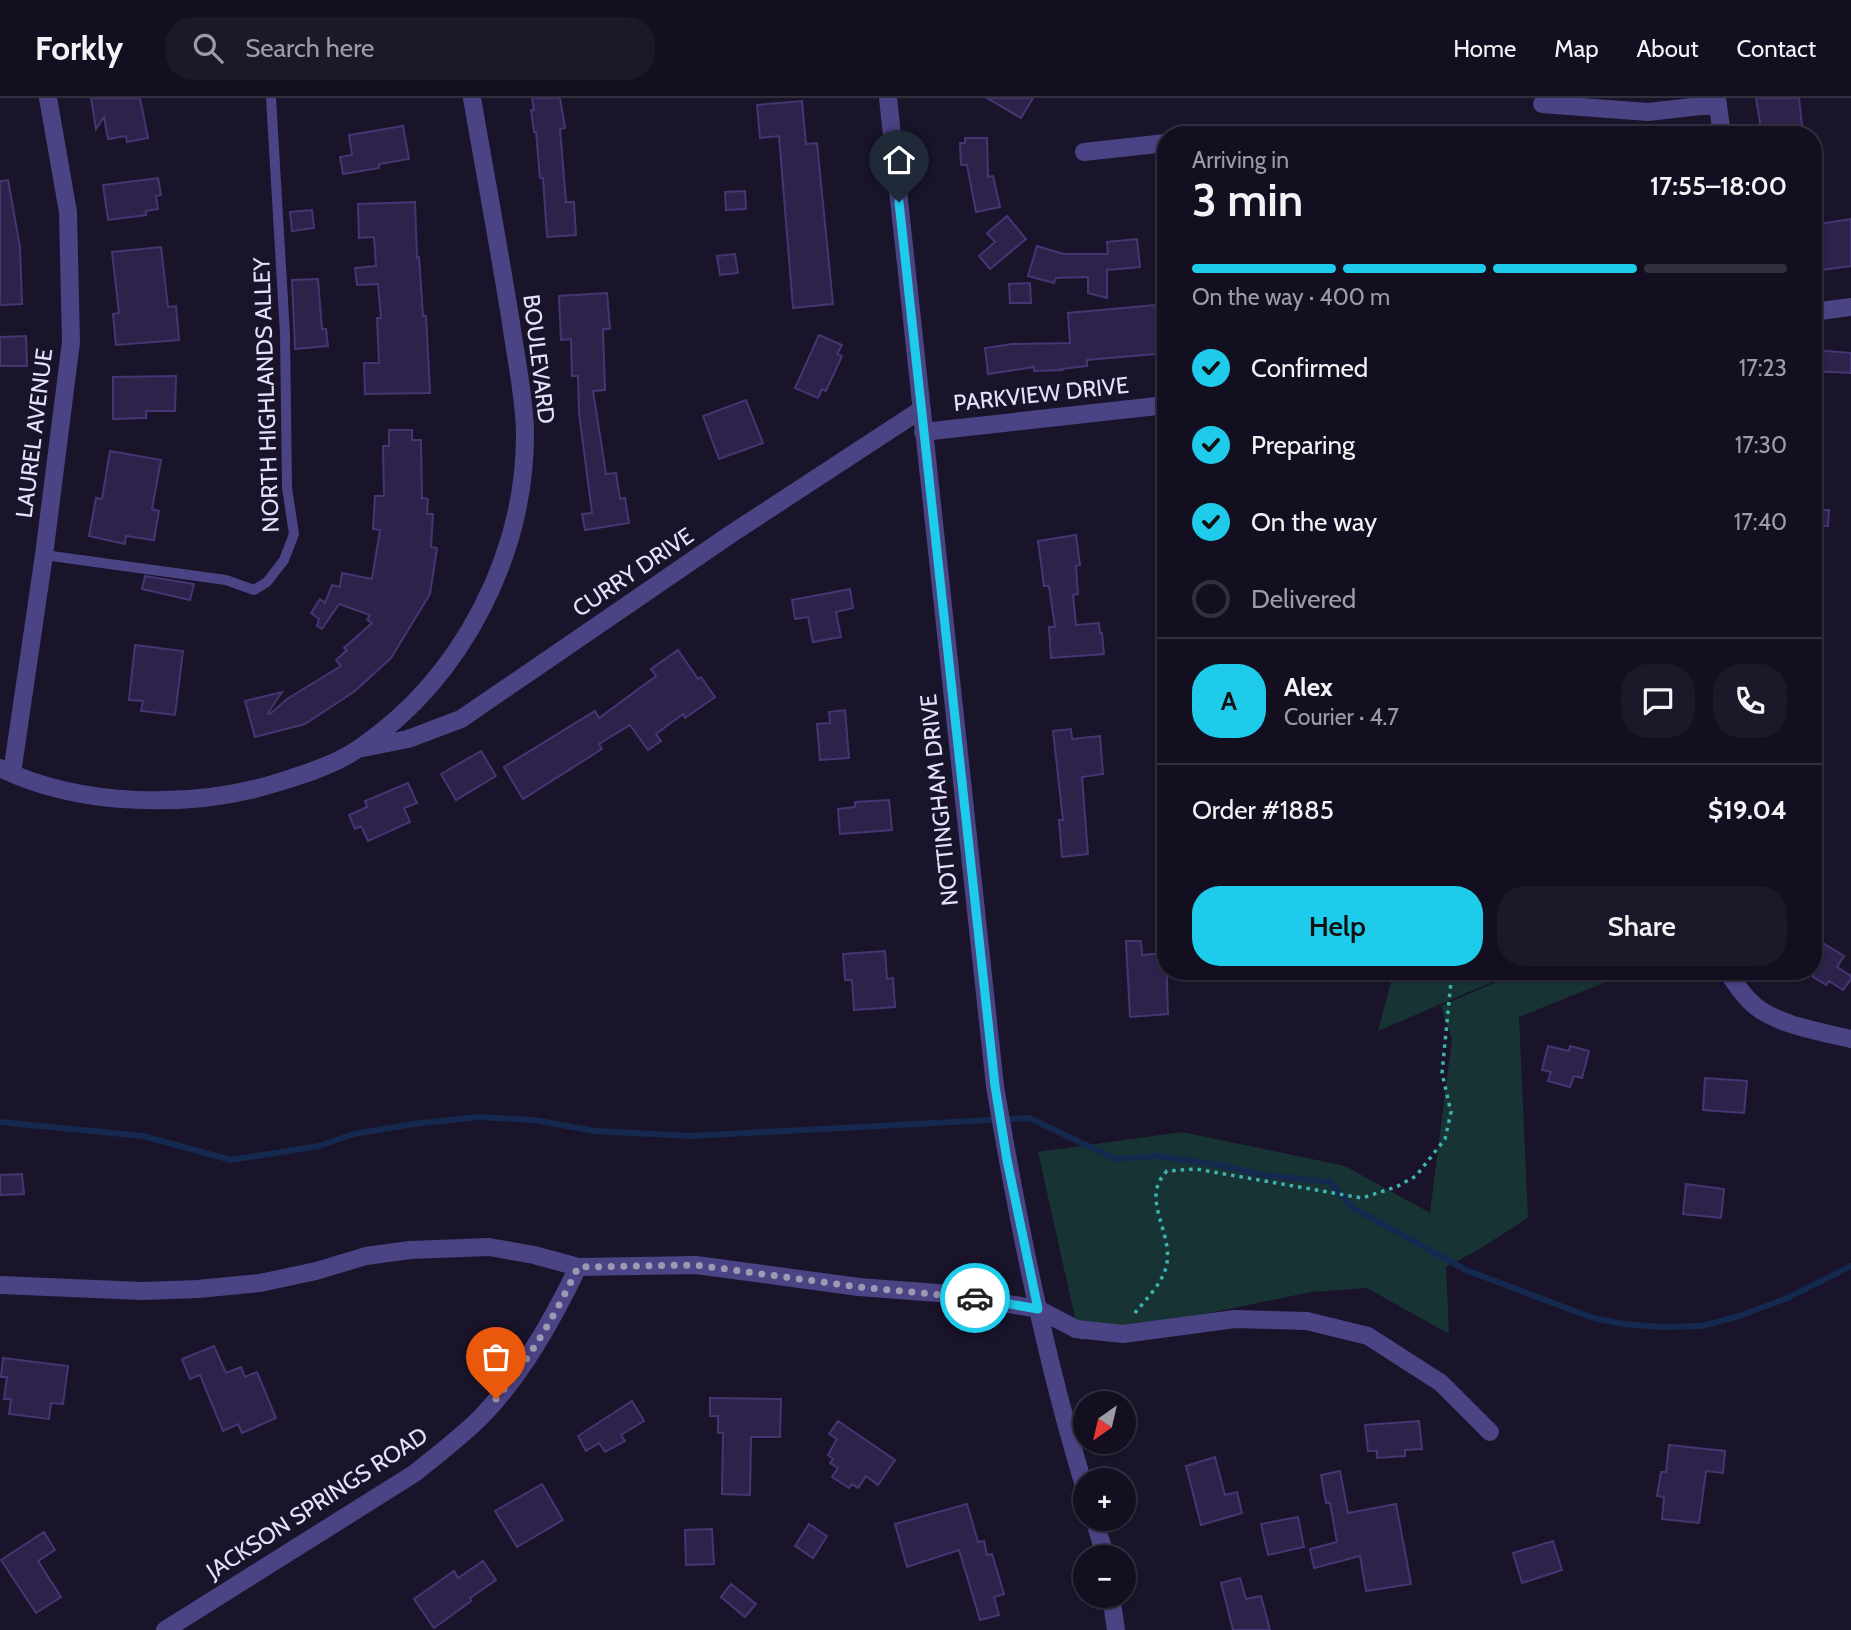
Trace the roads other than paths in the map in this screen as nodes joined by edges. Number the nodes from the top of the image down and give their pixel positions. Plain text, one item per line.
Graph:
1 (48, 98) edge
2 (271, 98) edge
3 (472, 98) edge
4 (888, 98) edge
5 (1718, 101) edge
6 (1542, 104) dead end
7 (1721, 126) edge
8 (1157, 144) edge
9 (1084, 152) dead end
10 (1851, 307) edge
11 (1822, 311) edge
12 (1157, 406) edge
13 (922, 410) junction
14 (923, 432) junction
15 (44, 555) junction
16 (360, 748) junction
17 (6, 771) edge
18 (1733, 980) edge
19 (1851, 1039) edge
20 (578, 1267) junction
21 (0, 1285) edge
22 (1038, 1309) junction
23 (1490, 1432) dead end
24 (1080, 1468) edge
25 (1113, 1608) edge
26 (165, 1630) edge
27 (1116, 1630) edge

1 - 15 street, LAUREL AVENUE
2 - 15 lane, NORTH HIGHLANDS ALLEY
3 - 16 street, BOULEVARD
4 - 13 street, NOTTINGHAM DRIVE
5 - 6 street
5 - 7 street
8 - 9 street
10 - 11 street
12 - 14 street, PARKVIEW DRIVE
13 - 14 street, NOTTINGHAM DRIVE
13 - 16 street, CURRY DRIVE
14 - 22 street, NOTTINGHAM DRIVE
15 - 17 street, LAUREL AVENUE
16 - 17 street, BOULEVARD
18 - 19 street
20 - 21 street
20 - 22 street
20 - 26 street, JACKSON SPRINGS ROAD
22 - 23 street
22 - 24 street, NOTTINGHAM DRIVE
25 - 27 street

